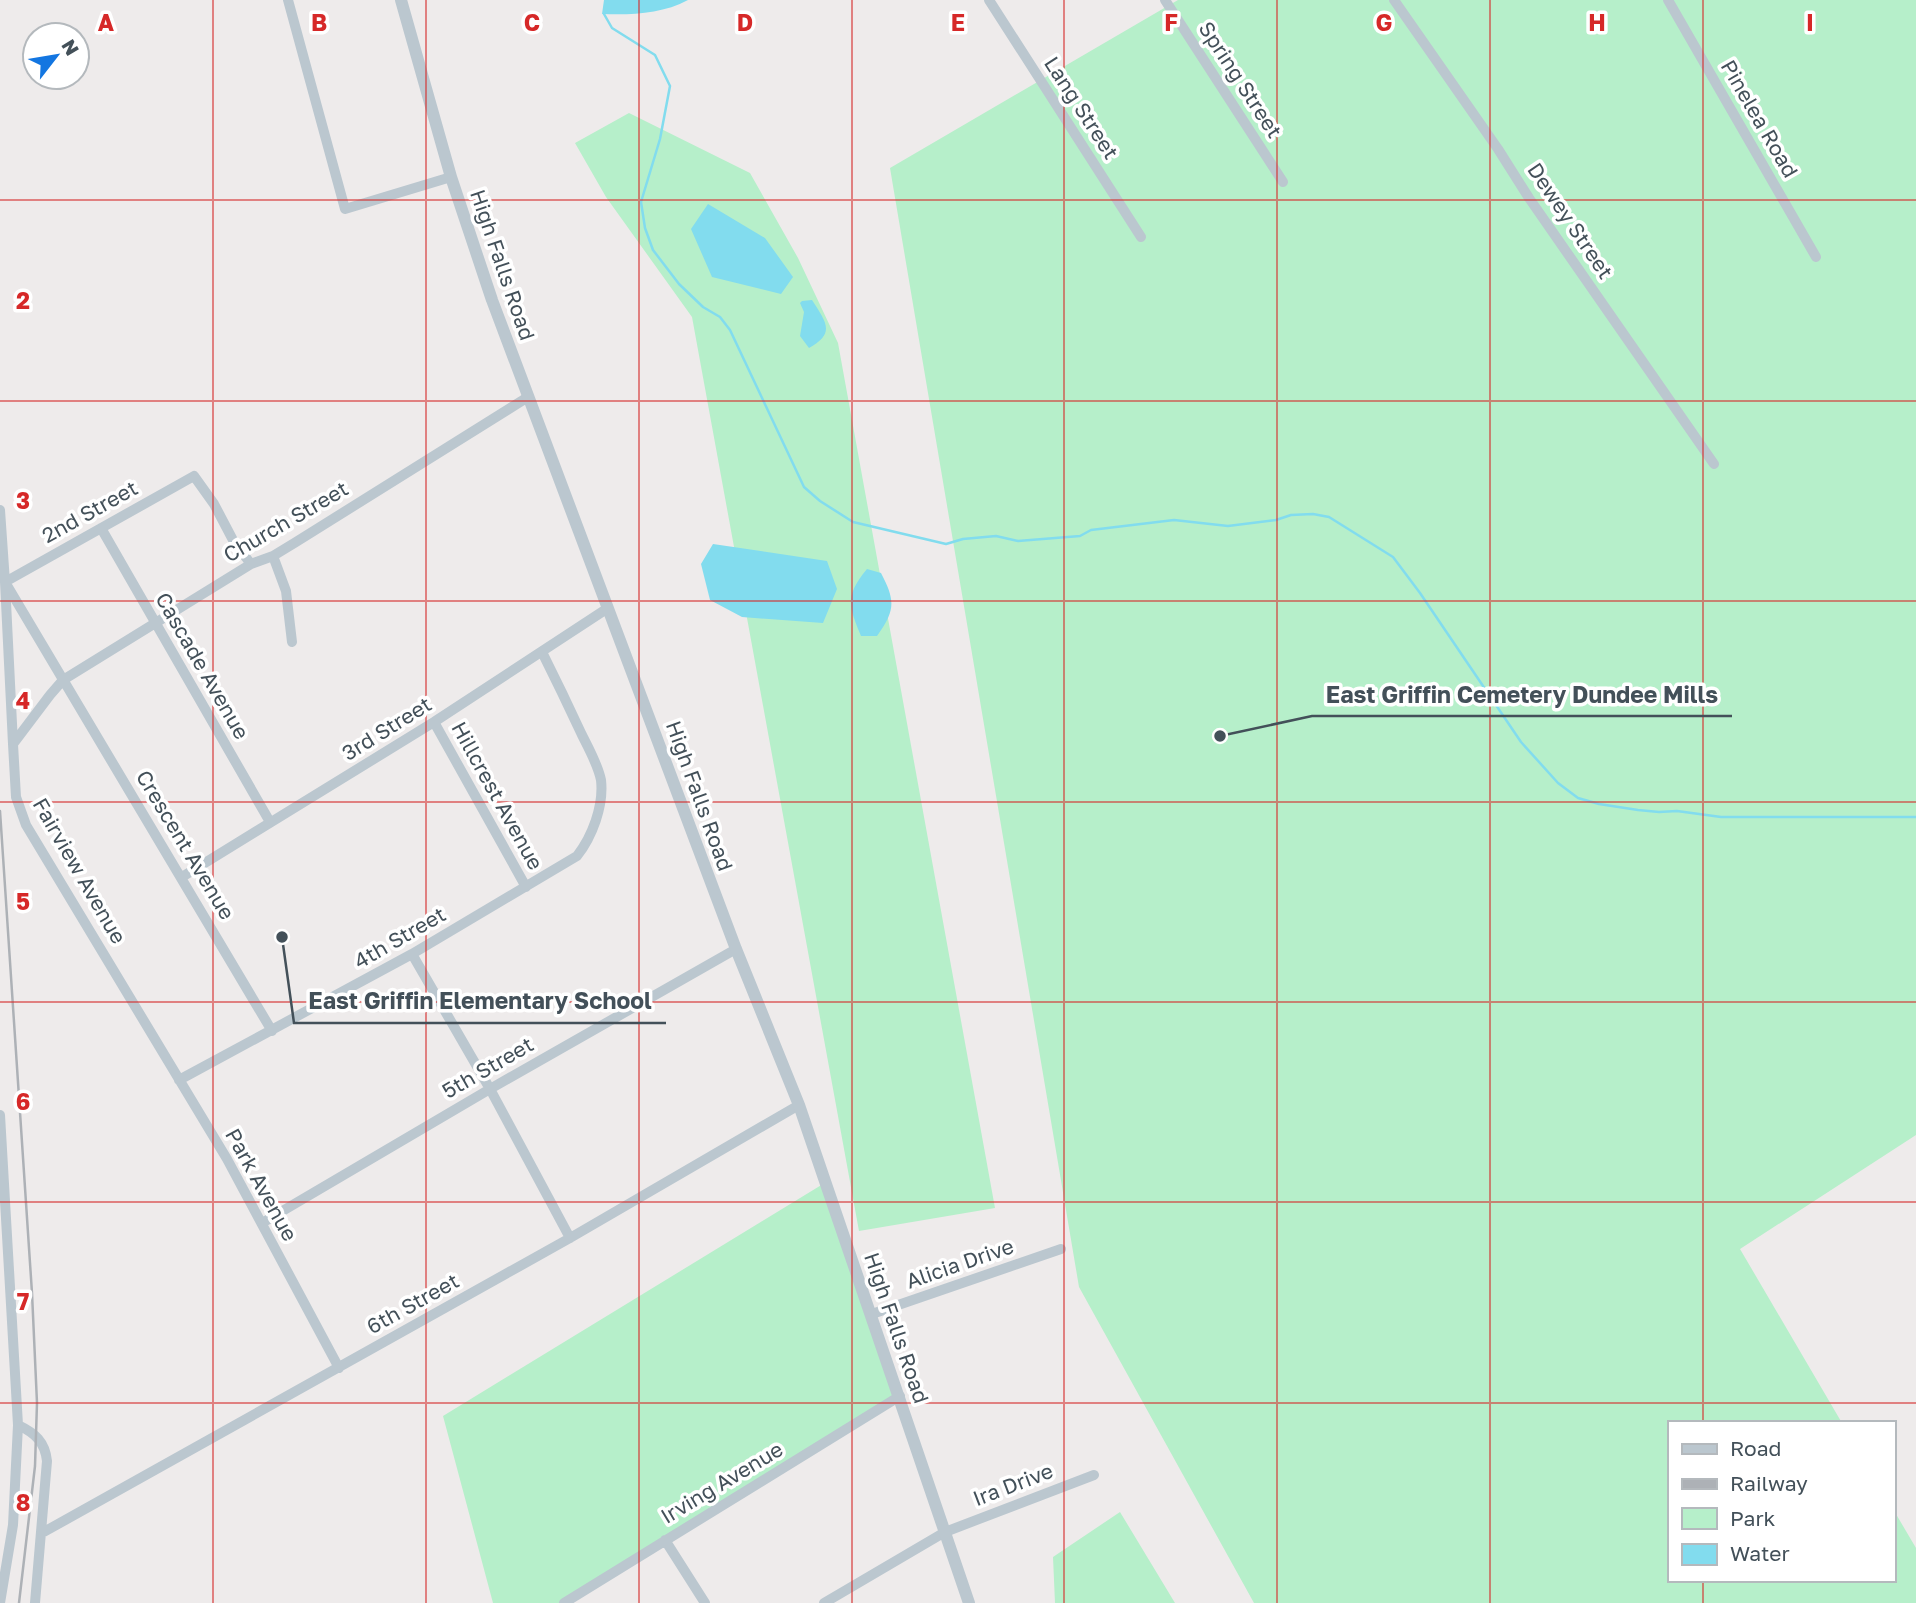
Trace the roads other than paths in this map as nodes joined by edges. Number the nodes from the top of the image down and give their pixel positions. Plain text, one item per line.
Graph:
1 (288, 0) edge
2 (401, 0) edge
3 (989, 0) edge
4 (1165, 0) edge
5 (1394, 0) edge
6 (1668, 0) edge
7 (451, 177) junction
8 (1283, 182) dead end
9 (1141, 237) dead end
10 (1816, 257) dead end
11 (528, 397) junction
12 (1714, 464) dead end
13 (0, 510) edge
14 (101, 528) junction
15 (273, 556) junction
16 (251, 564) junction
17 (5, 582) junction
18 (608, 608) junction
19 (154, 623) junction
20 (292, 642) dead end
21 (542, 652) junction
22 (64, 680) junction
23 (435, 722) junction
24 (13, 744) junction
25 (270, 822) junction
26 (182, 877) junction
27 (526, 887) junction
28 (736, 949) junction
29 (412, 954) junction
30 (145, 1023) joint
31 (272, 1031) junction
32 (179, 1080) junction
33 (490, 1089) junction
34 (799, 1105) junction
35 (0, 1115) edge
36 (262, 1223) junction
37 (570, 1238) junction
38 (1062, 1249) dead end
39 (872, 1314) junction
40 (339, 1368) junction
41 (900, 1396) junction
42 (18, 1425) junction
43 (1094, 1475) dead end
44 (945, 1532) junction
45 (43, 1533) junction
46 (665, 1540) junction
47 (1, 1589) edge
48 (0, 1603) edge
49 (35, 1603) edge
50 (564, 1603) edge
51 (705, 1603) edge
52 (824, 1603) edge
53 (969, 1603) edge

1 - 7 street
2 - 7 street, High Falls Road
3 - 9 street, Lang Street
4 - 8 street, Spring Street
5 - 12 street, Dewey Street
6 - 10 street, Pinelea Road
7 - 11 street, High Falls Road
11 - 15 street, Church Street
11 - 18 street, High Falls Road
13 - 17 street
14 - 16 street, 2nd Street
14 - 17 street, 2nd Street
14 - 19 street, Cascade Avenue
15 - 16 street, Church Street
15 - 20 street
16 - 19 street, Church Street
17 - 22 street
17 - 24 street, Fairview Avenue
18 - 21 street, 3rd Street
18 - 28 street, High Falls Road
19 - 22 street, Church Street
19 - 25 street, Cascade Avenue
21 - 23 street, 3rd Street
21 - 27 street, 4th Street
22 - 24 street
22 - 26 street, Crescent Avenue
23 - 25 street, 3rd Street
23 - 27 street, Hillcrest Avenue
24 - 30 street, Fairview Avenue
25 - 26 street, 3rd Street
26 - 31 street, Crescent Avenue
27 - 29 street, 4th Street
28 - 33 street, 5th Street
28 - 34 street, High Falls Road
29 - 31 street, 4th Street
29 - 33 street
30 - 32 street, Park Avenue
31 - 32 street, 4th Street
32 - 36 street, Park Avenue
33 - 36 street, 5th Street
33 - 37 street
34 - 37 street, 6th Street
34 - 39 street, High Falls Road
35 - 42 street
36 - 40 street, Park Avenue
37 - 40 street, 6th Street
38 - 39 street, Alicia Drive
39 - 41 street, High Falls Road
40 - 45 street, 6th Street
41 - 44 street, High Falls Road
41 - 46 street, Irving Avenue
42 - 45 street
42 - 47 street
43 - 44 street, Ira Drive
44 - 52 street, Ira Drive
44 - 53 street, High Falls Road
45 - 49 street
46 - 50 street, Irving Avenue
46 - 51 street
47 - 48 street

